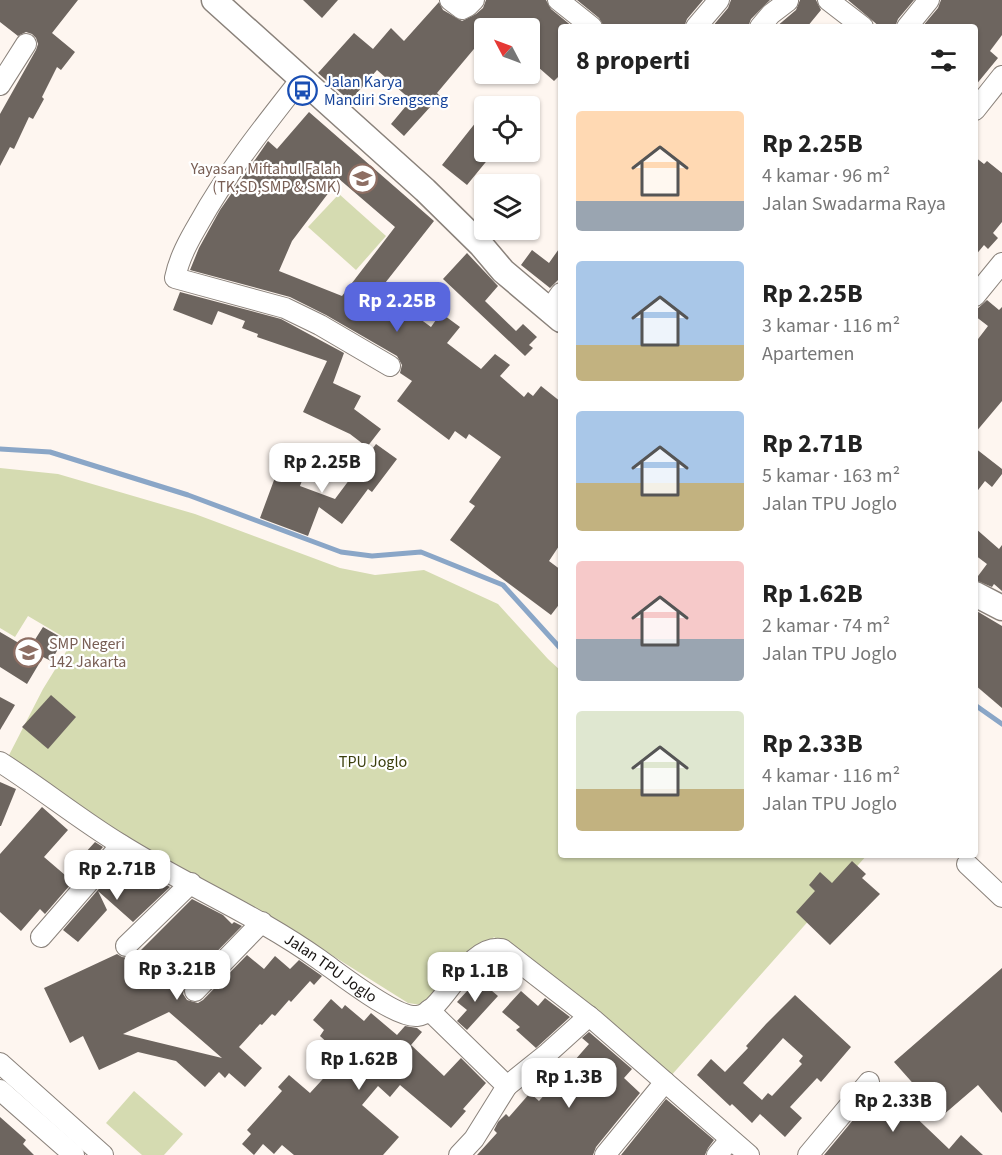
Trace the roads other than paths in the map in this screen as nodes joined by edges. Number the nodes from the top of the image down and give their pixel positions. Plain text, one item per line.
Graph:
1 (214, 0) edge
2 (450, 0) edge
3 (474, 0) edge
4 (558, 0) edge
5 (719, 0) edge
6 (828, 0) edge
7 (929, 0) edge
8 (788, 1) edge
9 (588, 24) edge
10 (699, 24) edge
11 (763, 24) edge
12 (859, 24) edge
13 (909, 24) edge
14 (26, 45) dead end
15 (1002, 76) edge
16 (307, 83) junction
17 (0, 85) edge
18 (978, 106) edge
19 (285, 121) dead end
20 (1002, 263) edge
21 (978, 292) edge
22 (557, 308) edge
23 (390, 366) dead end
24 (978, 596) edge
25 (1002, 608) edge
26 (0, 762) edge
27 (121, 845) junction
28 (967, 864) dead end
29 (191, 883) junction
30 (1002, 897) edge
31 (262, 922) junction
32 (41, 937) dead end
33 (126, 946) dead end
34 (195, 991) dead end
35 (429, 1011) junction
36 (589, 1016) junction
37 (2, 1071) edge
38 (665, 1082) junction
39 (869, 1082) dead end
40 (507, 1086) junction
41 (0, 1090) edge
42 (730, 1140) junction
43 (74, 1155) edge
44 (103, 1155) edge
45 (459, 1155) edge
46 (605, 1155) edge
47 (717, 1155) edge
48 (749, 1155) edge
49 (808, 1155) edge

1 - 16 main road
2 - 3 street
4 - 9 street
5 - 10 street
6 - 12 street
7 - 13 street
8 - 11 street
14 - 17 street
15 - 18 street
16 - 19 street
16 - 22 main road
16 - 23 street
20 - 21 street
24 - 25 main road
26 - 27 street, Jalan TPU Joglo
27 - 29 street, Jalan TPU Joglo
27 - 32 street
28 - 30 street
29 - 31 street, Jalan TPU Joglo
29 - 33 street
31 - 34 street
31 - 35 street, Jalan TPU Joglo
35 - 36 street
35 - 40 street
36 - 38 street
36 - 40 street
37 - 44 street
38 - 42 street
38 - 46 street
39 - 49 street
40 - 45 street
41 - 43 street
42 - 47 street
42 - 48 street

